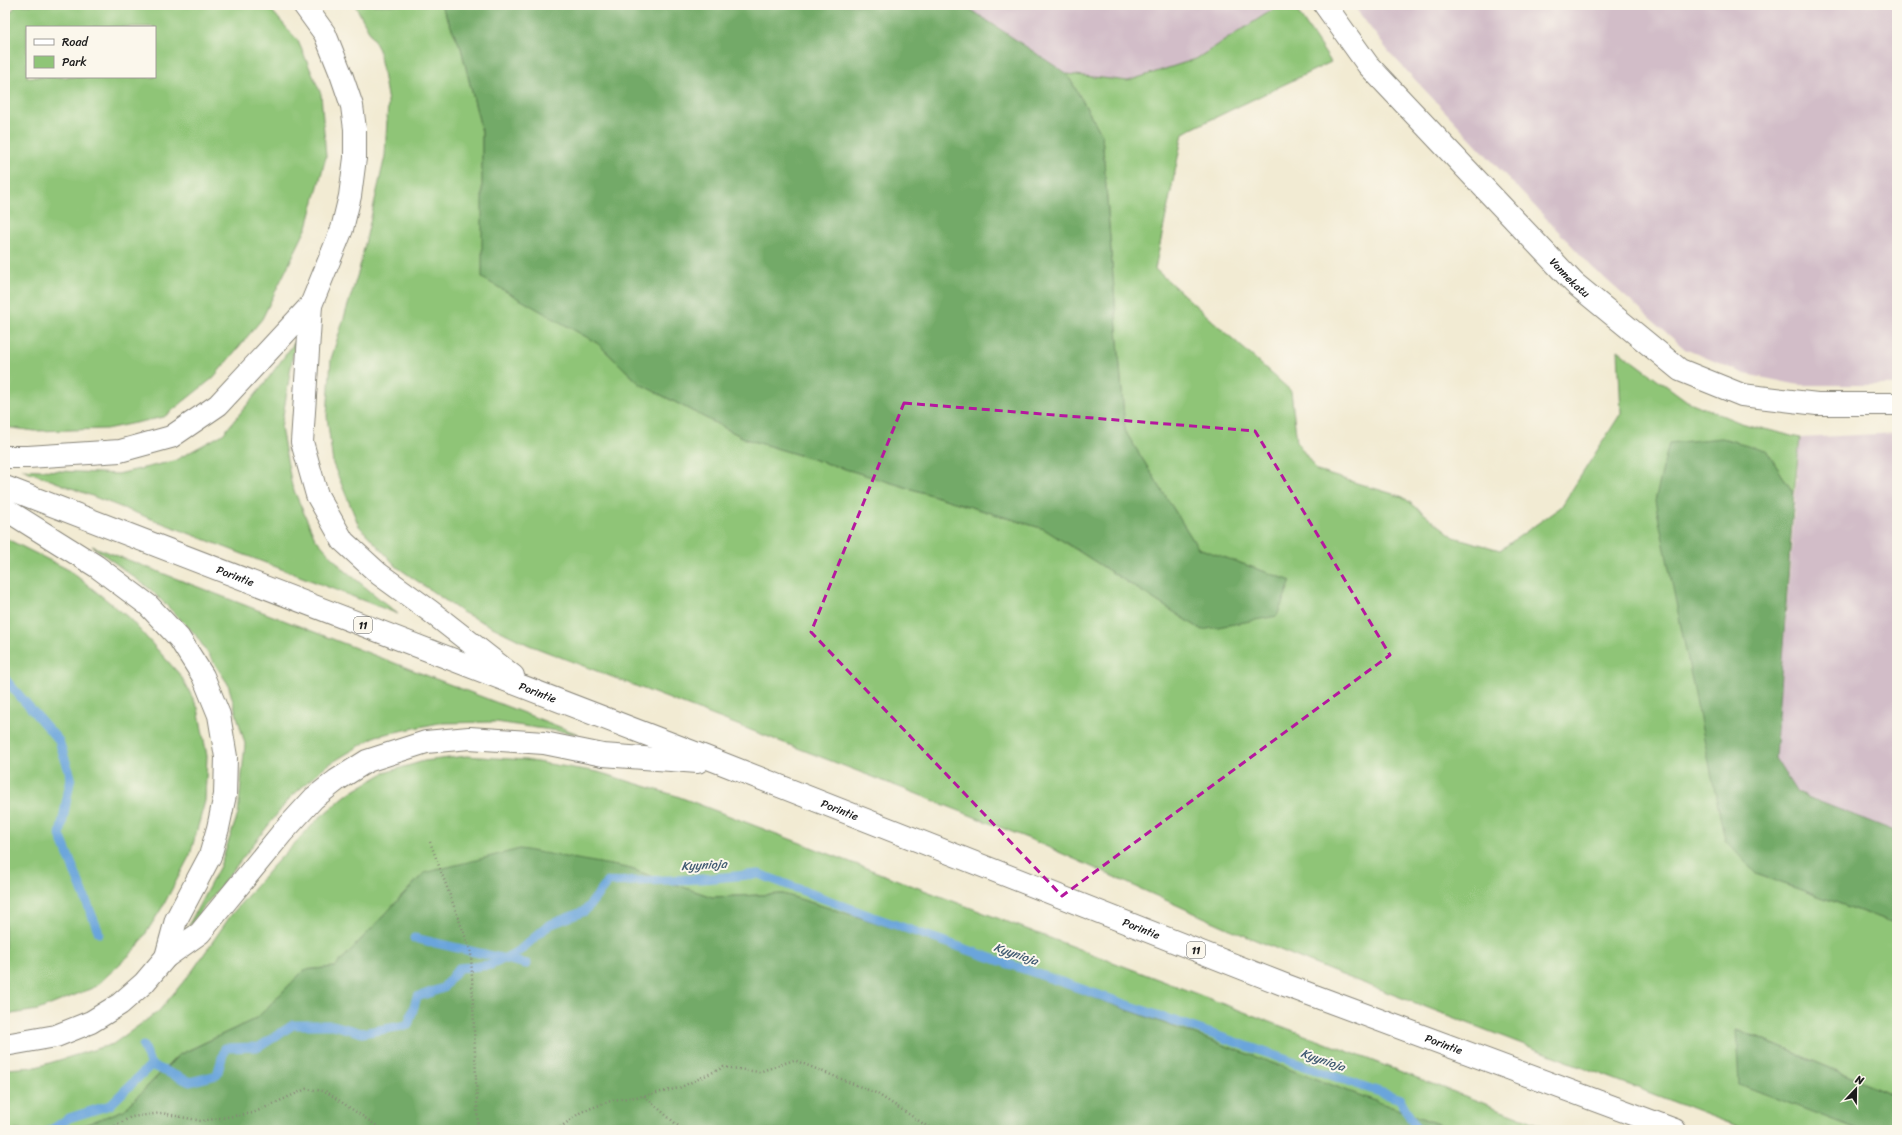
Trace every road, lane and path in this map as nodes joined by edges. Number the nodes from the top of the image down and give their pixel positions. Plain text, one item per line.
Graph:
1 (304, 5) edge
2 (1326, 5) edge
3 (311, 304) junction
4 (1897, 404) edge
5 (5, 457) edge
6 (5, 487) edge
7 (5, 509) edge
8 (531, 691) junction
9 (721, 763) junction
10 (430, 842) dead end
11 (166, 957) junction
12 (5, 1045) edge
13 (644, 1096) junction
14 (108, 1130) edge
15 (383, 1130) edge
16 (478, 1130) edge
17 (557, 1130) edge
18 (683, 1130) edge
19 (933, 1130) edge
20 (1675, 1130) edge

1 - 3 main road
2 - 4 main road, Vannekatu
3 - 5 main road
3 - 8 main road
6 - 8 main road, Porintie / 11
7 - 11 main road
8 - 9 main road, Porintie / 11
9 - 11 main road
9 - 20 main road, Porintie / 11
10 - 16 path
11 - 12 main road
13 - 17 path
13 - 18 path
13 - 19 path
14 - 15 path

